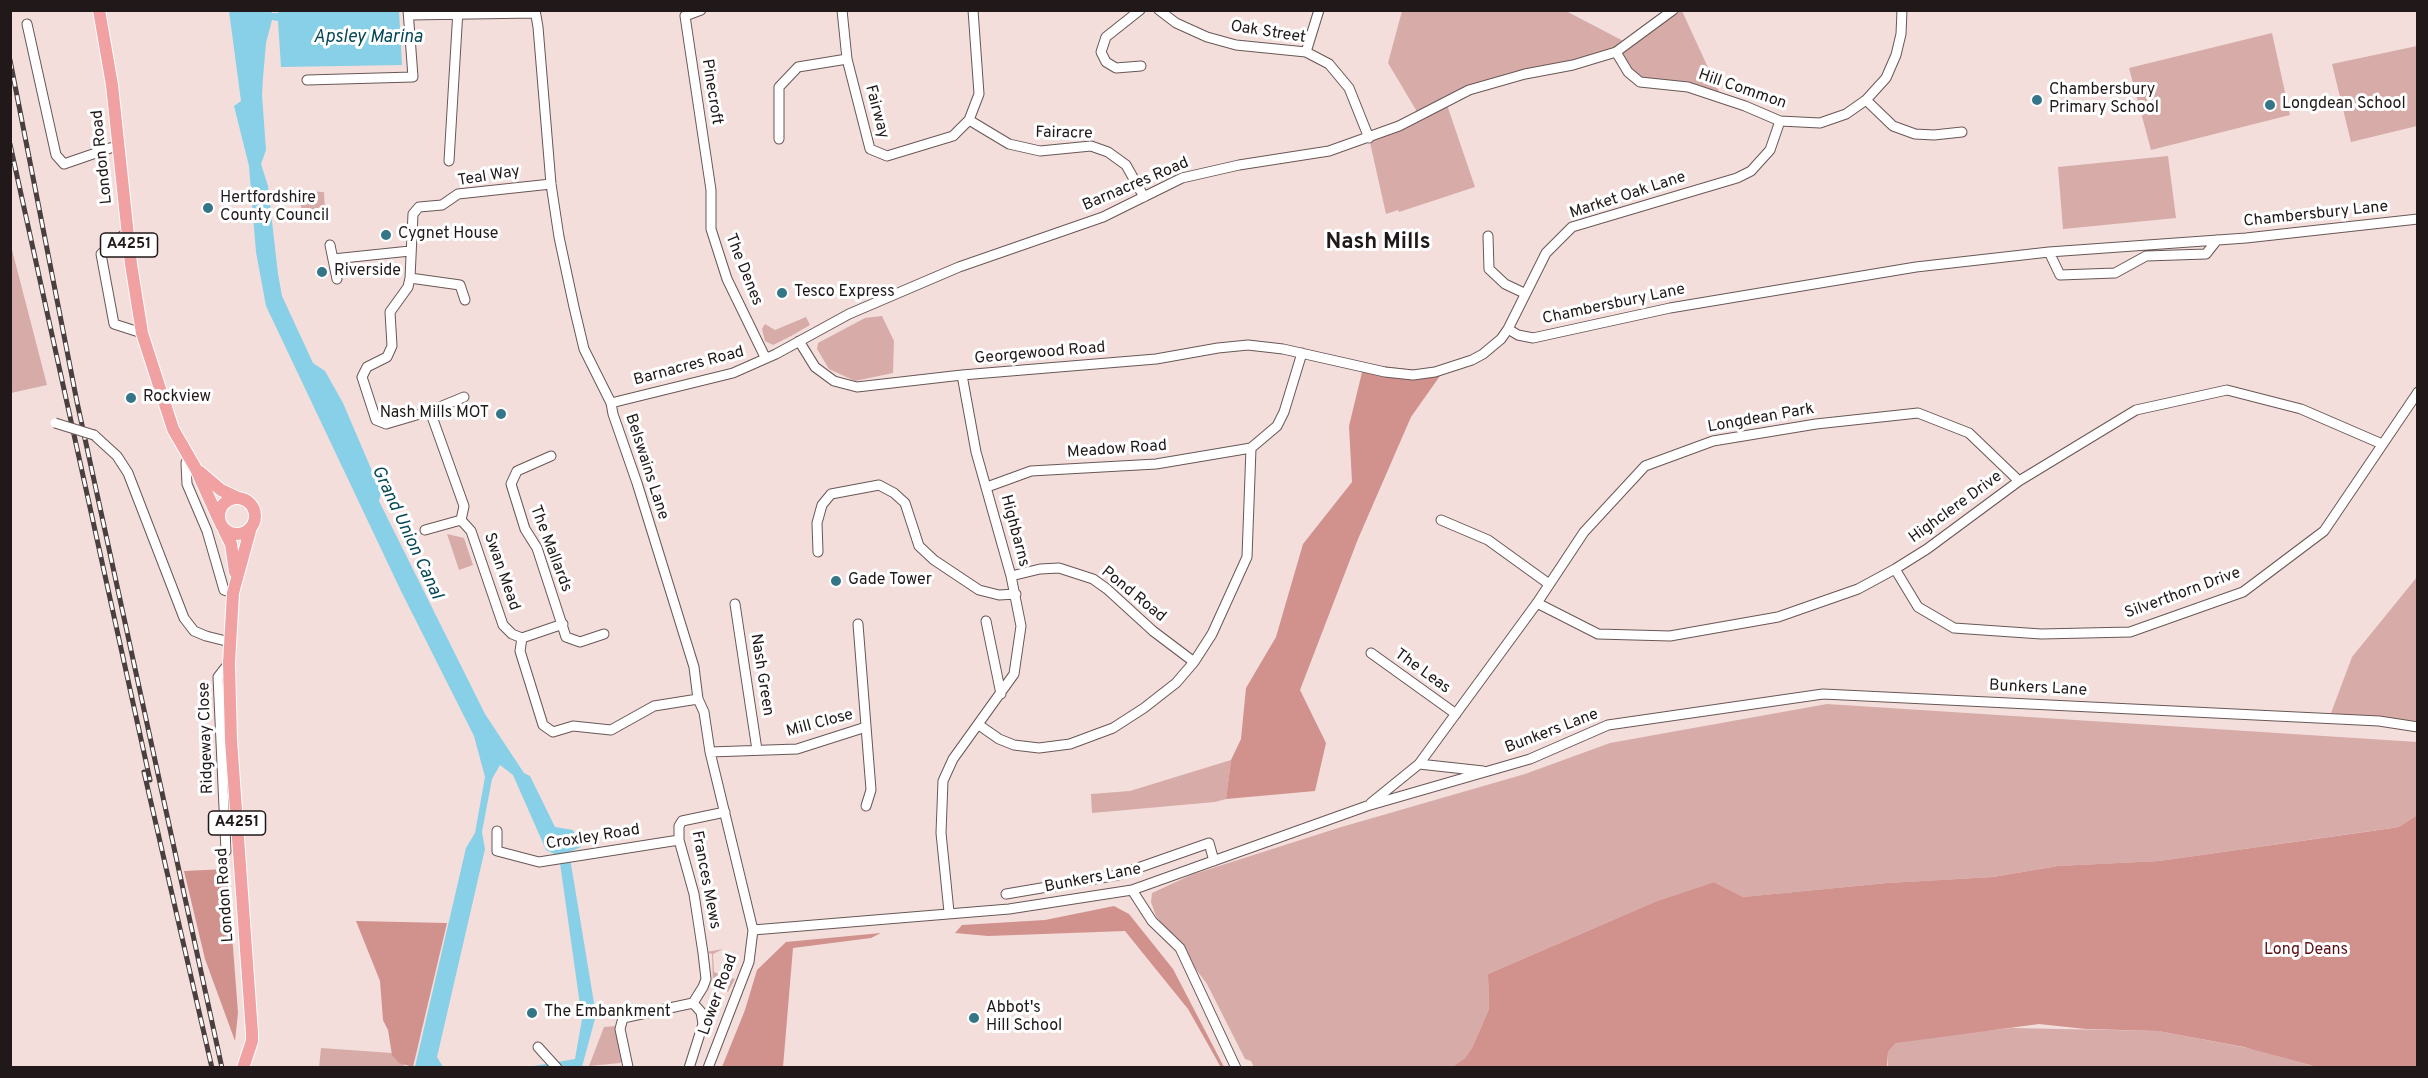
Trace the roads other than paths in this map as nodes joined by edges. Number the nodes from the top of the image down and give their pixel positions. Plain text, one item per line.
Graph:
1 (99, 10) edge
2 (700, 10) edge
3 (842, 10) edge
4 (973, 10) edge
5 (1140, 10) edge
6 (1159, 10) edge
7 (1319, 10) edge
8 (1902, 10) edge
9 (535, 12) edge
10 (1670, 12) edge
11 (408, 13) edge
12 (459, 13) edge
13 (27, 24) dead end
14 (1306, 52) junction
15 (1616, 52) junction
16 (847, 59) junction
17 (1140, 66) dead end
18 (307, 80) dead end
19 (1866, 100) junction
20 (969, 120) junction
21 (1780, 121) junction
22 (1962, 132) dead end
23 (1369, 138) junction
24 (779, 139) dead end
25 (119, 145) junction
26 (449, 161) dead end
27 (551, 184) junction
28 (711, 190) joint
29 (1144, 197) junction
30 (2418, 219) edge
31 (127, 232) junction
32 (1488, 236) dead end
33 (2217, 240) junction
34 (330, 245) dead end
35 (410, 251) junction
36 (2049, 252) junction
37 (333, 260) junction
38 (410, 278) junction
39 (337, 279) dead end
40 (1524, 293) junction
41 (465, 300) dead end
42 (1508, 329) junction
43 (142, 333) junction
44 (799, 341) junction
45 (1302, 353) junction
46 (765, 357) junction
47 (962, 375) junction
48 (2418, 392) edge
49 (465, 397) dead end
50 (611, 403) junction
51 (430, 411) junction
52 (55, 423) dead end
53 (2382, 444) junction
54 (1251, 448) junction
55 (189, 456) junction
56 (551, 456) dead end
57 (196, 469) junction
58 (2019, 481) junction
59 (987, 487) junction
60 (238, 498) junction
61 (461, 520) junction
62 (1441, 520) dead end
63 (222, 525) junction
64 (251, 527) junction
65 (424, 530) dead end
66 (818, 552) dead end
67 (1895, 569) junction
68 (236, 576) junction
69 (1011, 576) junction
70 (1549, 584) junction
71 (232, 593) junction
72 (1016, 594) junction
73 (1537, 603) junction
74 (735, 604) dead end
75 (986, 621) dead end
76 (563, 624) junction
77 (858, 624) dead end
78 (604, 634) dead end
79 (522, 638) junction
80 (230, 642) junction
81 (1371, 653) dead end
82 (1194, 662) junction
83 (229, 663) junction
84 (1001, 694) junction
85 (698, 699) junction
86 (1456, 714) junction
87 (979, 725) junction
88 (866, 727) junction
89 (2418, 727) edge
90 (757, 750) junction
91 (710, 752) junction
92 (1419, 764) junction
93 (1488, 771) junction
94 (866, 806) dead end
95 (1367, 806) junction
96 (725, 812) junction
97 (497, 831) dead end
98 (678, 840) junction
99 (226, 851) dead end
100 (1215, 861) junction
101 (1132, 890) junction
102 (1006, 894) dead end
103 (949, 912) junction
104 (753, 930) junction
105 (693, 1003) junction
106 (538, 1047) dead end
107 (553, 1064) edge
108 (628, 1067) edge
109 (243, 1068) edge
110 (689, 1068) edge
111 (708, 1068) edge
112 (1236, 1068) edge

1 - 25 main road, London Road / A4251
2 - 28 street, Pinecroft
3 - 16 street, Fairway
4 - 20 street
5 - 17 street
6 - 14 street, Oak Street
7 - 14 street
8 - 19 street, Hill Common
9 - 12 street
9 - 27 street, Belswains Lane
10 - 15 street, Barnacres Road
11 - 12 street
11 - 18 street
12 - 26 street
13 - 25 street
14 - 23 street, Oak Street
15 - 21 street, Hill Common
15 - 23 street, Barnacres Road
16 - 20 street, Fairway
16 - 24 street
19 - 21 street, Hill Common
19 - 22 street
20 - 29 street, Fairacre
21 - 40 street, Market Oak Lane
23 - 29 street, Barnacres Road
25 - 31 main road, London Road / A4251
27 - 35 street, Teal Way
27 - 50 street, Belswains Lane
28 - 46 street, The Denes
29 - 44 street, Barnacres Road
30 - 33 street, Chambersbury Lane
31 - 43 main road, London Road / A4251
31 - 43 street
32 - 40 street
33 - 36 street, Chambersbury Lane
33 - 36 street, Chambersbury Lane
34 - 37 street
35 - 37 street
35 - 38 street, Teal Way
36 - 42 street, Chambersbury Lane
37 - 39 street
38 - 41 street
38 - 51 street, Teal Way
40 - 42 street, Market Oak Lane
42 - 45 street
43 - 55 main road, London Road / A4251
44 - 46 street, Barnacres Road
44 - 47 street, Georgewood Road
45 - 47 street, Georgewood Road
45 - 54 street
46 - 50 street, Barnacres Road
47 - 59 street, Highbarns
48 - 53 street, Silverthorn Drive
49 - 51 street
50 - 85 street, Belswains Lane
51 - 61 street, Swan Mead
52 - 80 street, bridge
53 - 58 street, Highclere Drive
53 - 67 street, Silverthorn Drive
54 - 59 street, Meadow Road
54 - 82 street
55 - 57 main road, London Road / A4251
55 - 71 street
56 - 76 street, The Mallards
57 - 60 main road, London Road / A4251
57 - 63 main road, London Road / A4251
58 - 67 street, Highclere Drive
58 - 70 street, Longdean Park
59 - 69 street, Highbarns
60 - 63 main road
60 - 64 main road, A4251
61 - 65 street, Swan Mead
61 - 79 street, Swan Mead
62 - 70 street
63 - 64 main road
63 - 68 main road, London Road / A4251
64 - 68 main road, London Road / A4251
66 - 72 street
67 - 73 street, Highclere Drive
68 - 71 main road, London Road / A4251
69 - 72 street, Highbarns
69 - 82 street, Pond Road
70 - 73 street, Longdean Park
71 - 80 main road, London Road / A4251
72 - 84 street, Highbarns
73 - 86 street, Longdean Park
74 - 90 street, Nash Green
75 - 84 street
76 - 78 street, The Mallards
76 - 79 street
77 - 88 street, Mill Close
79 - 85 street
80 - 83 main road, London Road / A4251
81 - 86 street, The Leas
82 - 87 street
83 - 99 street, Ridgeway Close
83 - 109 main road, London Road / A4251
84 - 87 street, Highbarns
85 - 91 street, Belswains Lane
86 - 92 street, Longdean Park
87 - 103 street
88 - 90 street, Mill Close
88 - 94 street, Mill Close
89 - 93 street, Bunkers Lane
90 - 91 street, Mill Close
91 - 96 street, Belswains Lane
92 - 93 street
92 - 95 street, Longdean Park
93 - 95 street, Bunkers Lane
95 - 100 street, Bunkers Lane
96 - 98 street, Frances Mews
96 - 104 street, Belswains Lane
97 - 98 street, Croxley Road
98 - 105 street, Frances Mews
100 - 101 street, Bunkers Lane
100 - 102 street
101 - 103 street, Bunkers Lane
101 - 112 street
103 - 104 street, Bunkers Lane
104 - 111 street, Lower Road
105 - 108 street
105 - 110 street
106 - 107 street

